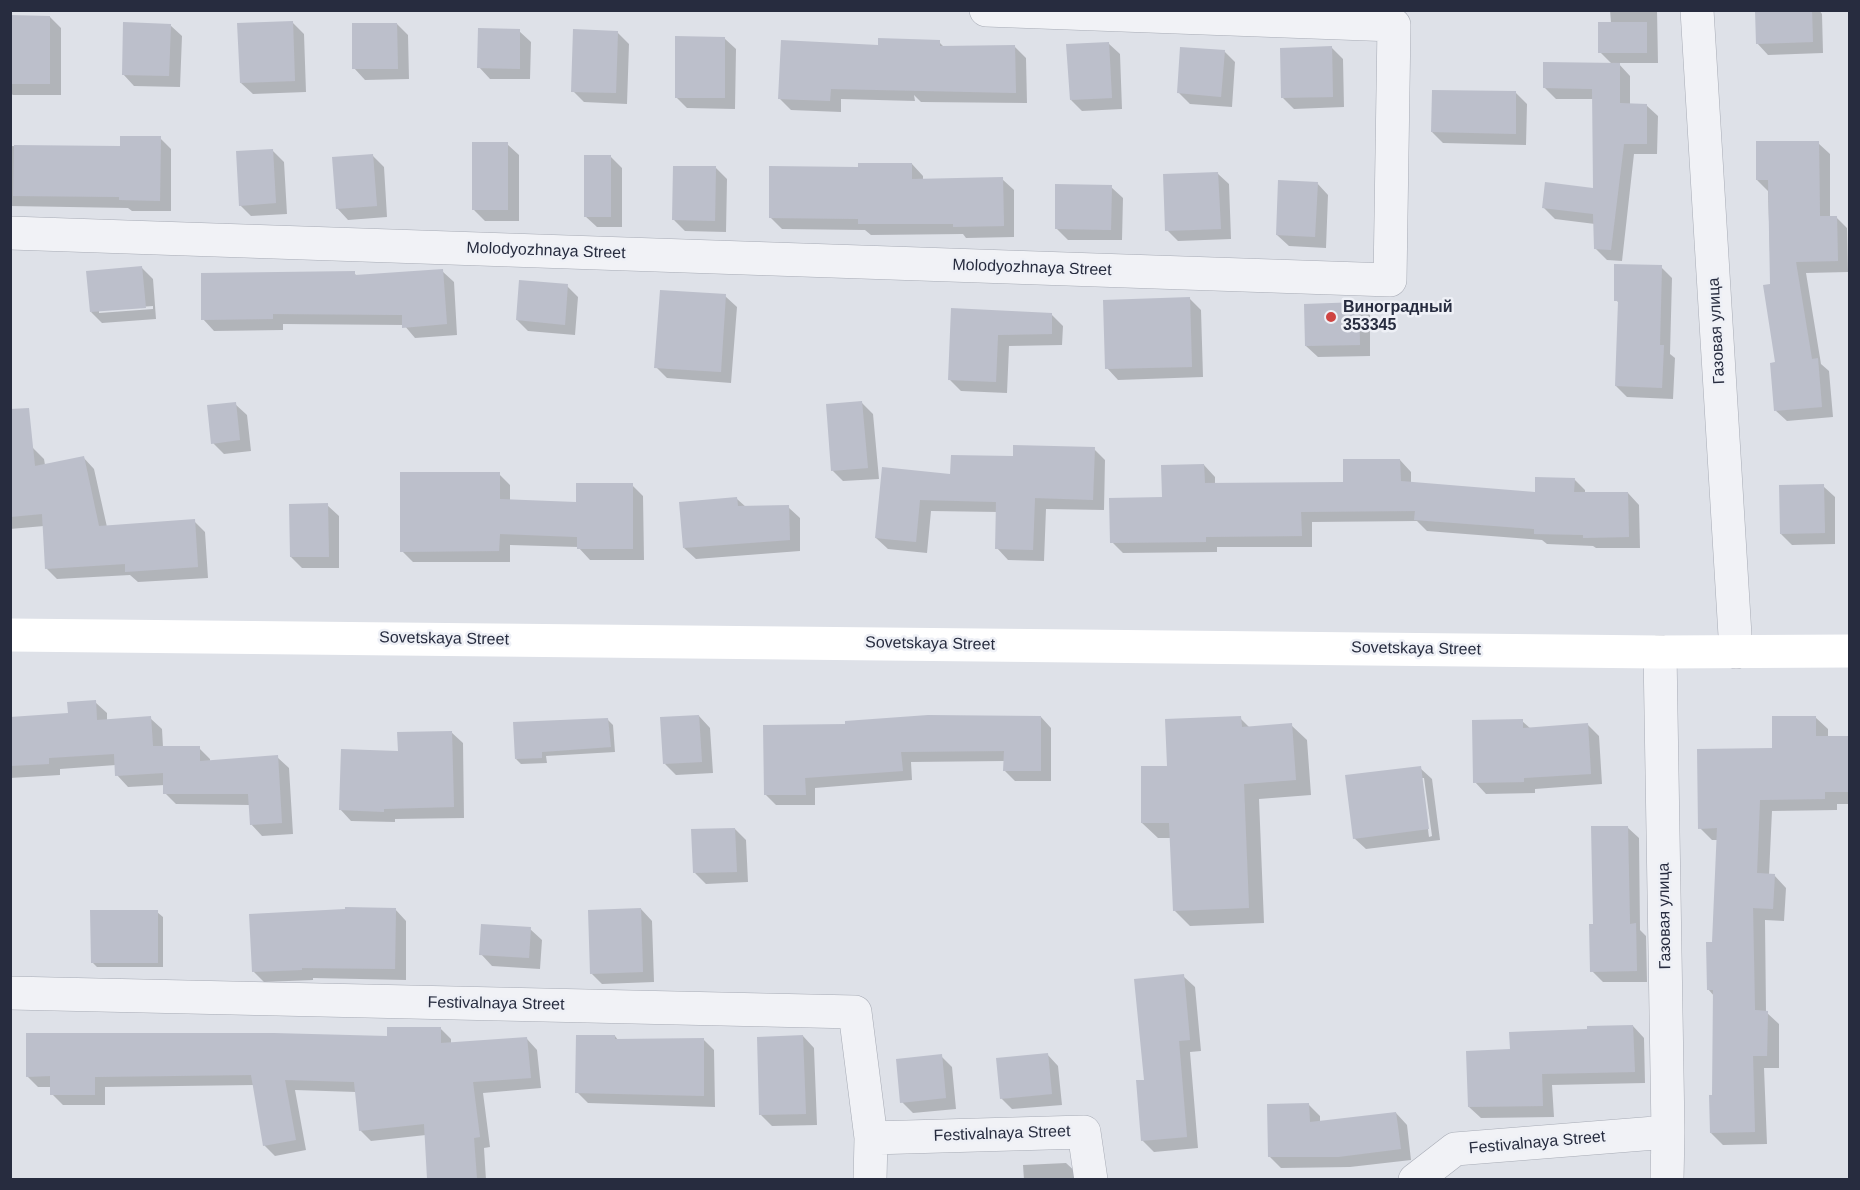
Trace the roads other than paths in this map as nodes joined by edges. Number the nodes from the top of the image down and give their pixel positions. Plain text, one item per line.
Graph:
1 (986, 10) edge
2 (1697, 10) edge
3 (10, 232) edge
4 (10, 635) edge
5 (1850, 651) edge
6 (1660, 652) junction
7 (1736, 652) junction
8 (10, 993) edge
9 (1668, 1132) junction
10 (871, 1138) junction
11 (870, 1179) edge
12 (1091, 1179) edge
13 (1415, 1179) edge
14 (1667, 1179) edge

1 - 3 street, Molodyozhnaya Street
2 - 7 street, Газовая улица
4 - 6 main road, Sovetskaya Street
5 - 7 main road, Sovetskaya Street
6 - 7 main road, Sovetskaya Street
6 - 9 street, Газовая улица
8 - 10 street, Festivalnaya Street
9 - 13 street, Festivalnaya Street
9 - 14 street, Газовая улица
10 - 11 street, Festivalnaya Street
10 - 12 street, Festivalnaya Street

